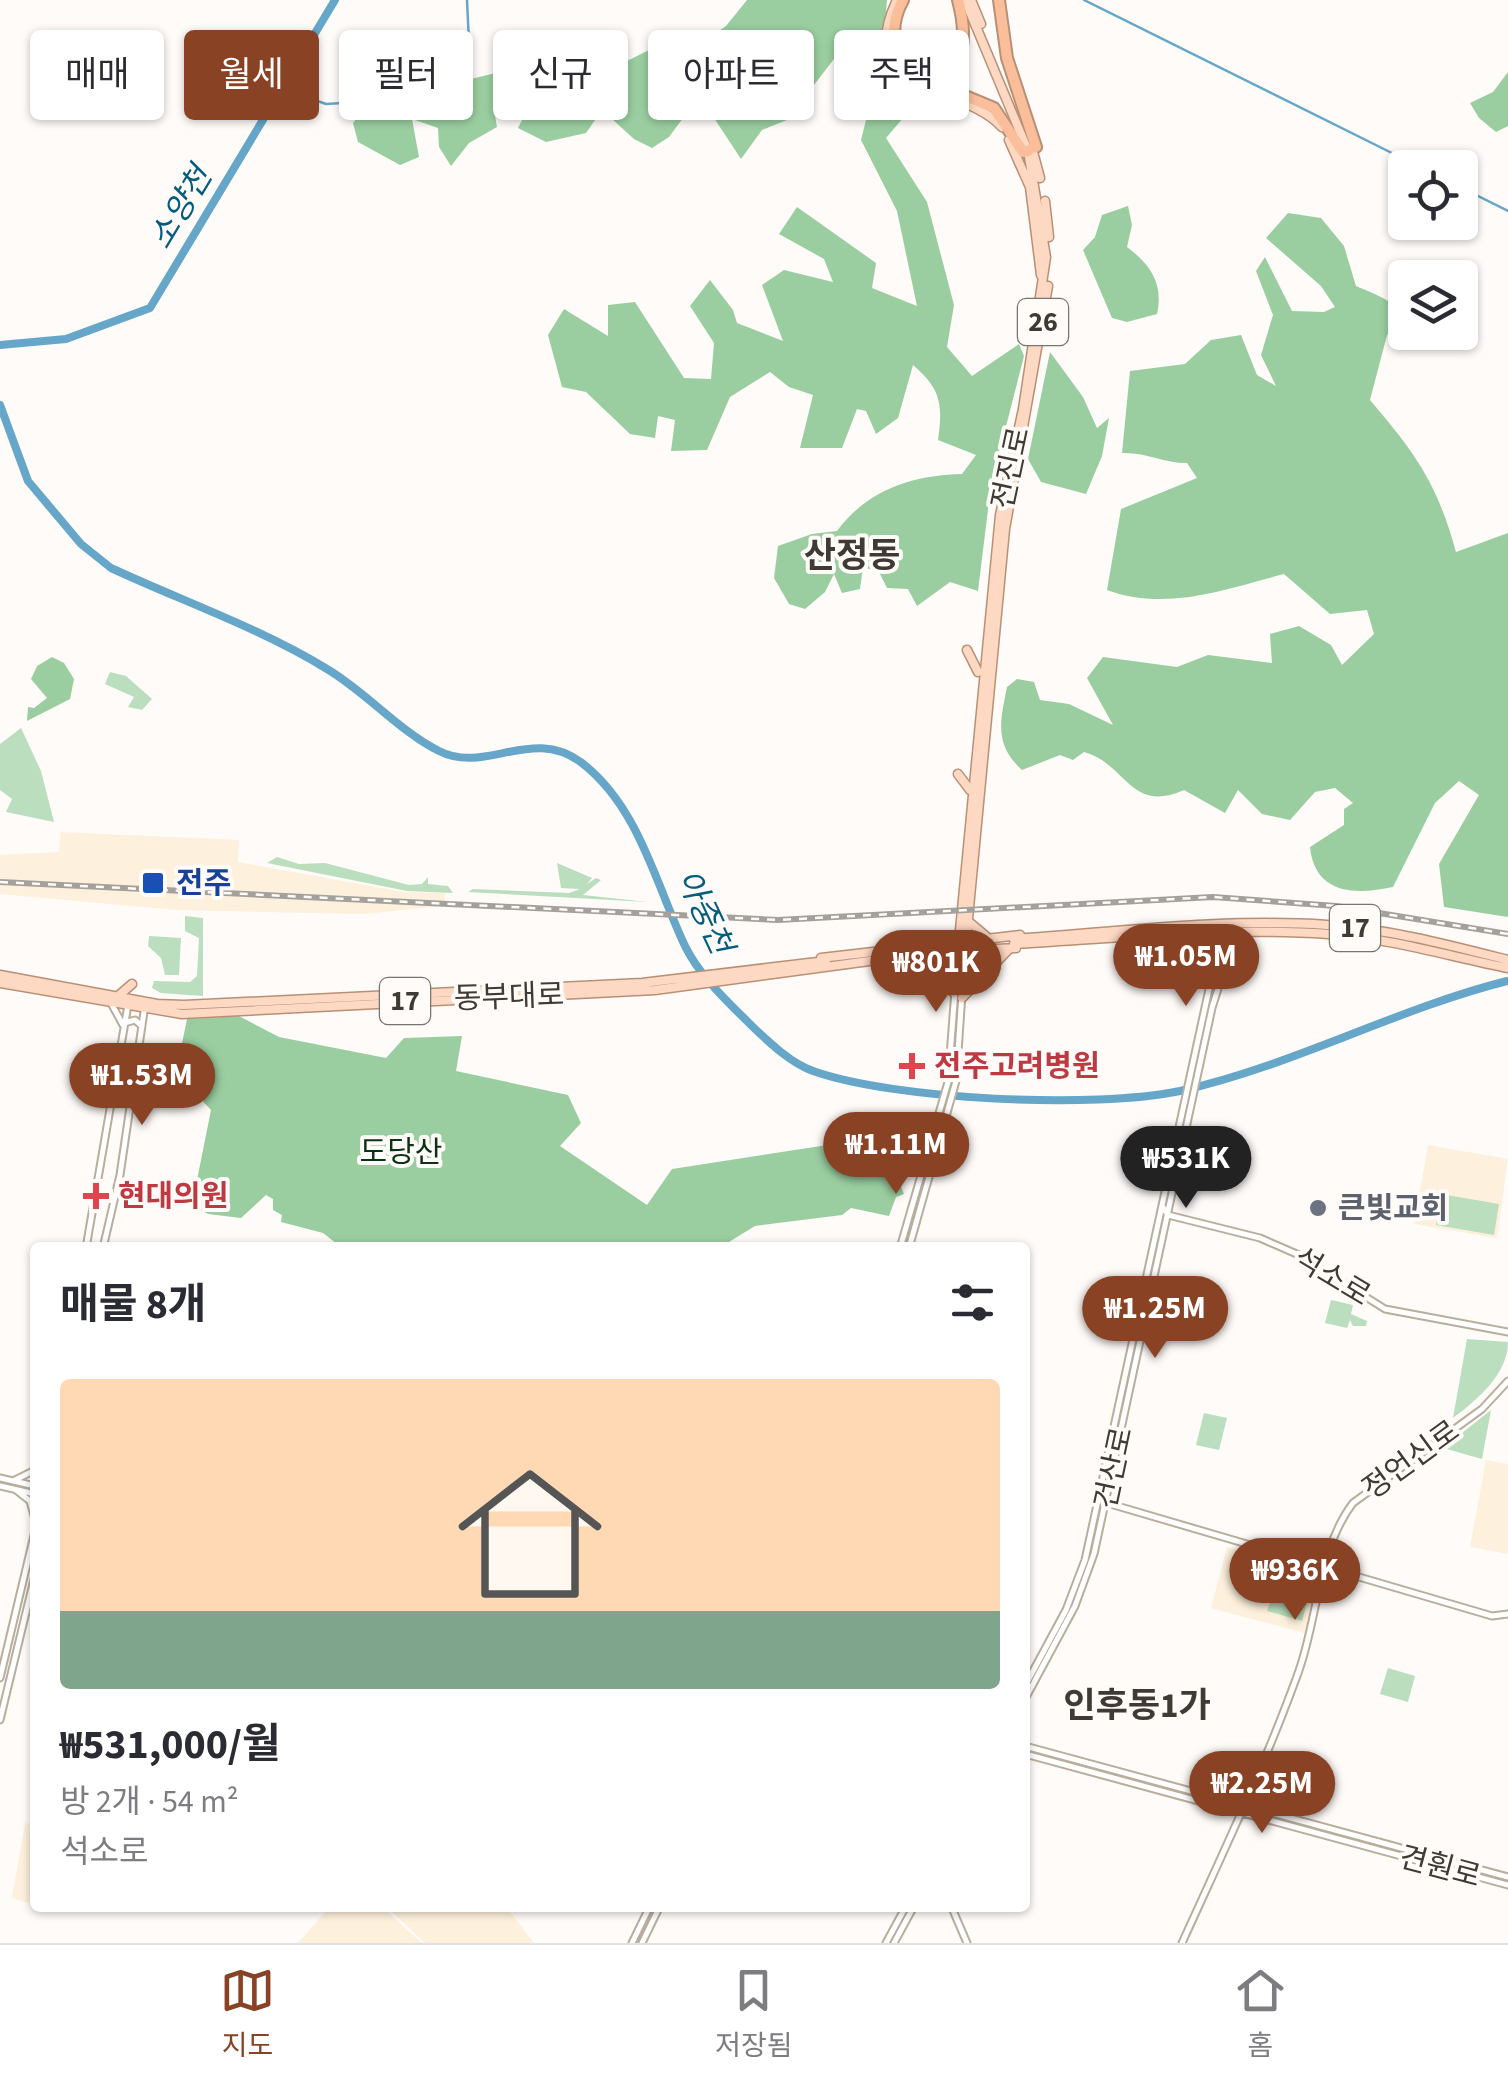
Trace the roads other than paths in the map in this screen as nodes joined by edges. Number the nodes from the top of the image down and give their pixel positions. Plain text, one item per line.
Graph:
1 (903, 0) edge
2 (965, 0) edge
3 (1000, 0) edge
4 (1030, 149) junction
5 (1045, 276) junction
6 (996, 636) junction
7 (1004, 645) dead end
8 (967, 650) dead end
9 (982, 674) junction
10 (958, 774) dead end
11 (970, 791) junction
12 (964, 922) junction
13 (1235, 934) junction
14 (1214, 935) junction
15 (988, 938) junction
16 (1011, 942) junction
17 (942, 944) junction
18 (962, 945) junction
19 (903, 954) junction
20 (919, 957) junction
21 (1508, 960) edge
22 (815, 964) junction
23 (1508, 968) edge
24 (0, 975) edge
25 (718, 977) junction
26 (0, 983) edge
27 (132, 984) dead end
28 (958, 995) junction
29 (114, 1000) junction
30 (129, 1003) junction
31 (144, 1006) junction
32 (124, 1024) junction
33 (142, 1026) junction
34 (946, 1113) junction
35 (936, 1146) junction
36 (1162, 1206) junction
37 (1168, 1215) junction
38 (87, 1242) edge
39 (104, 1242) edge
40 (902, 1242) edge
41 (911, 1242) edge
42 (1508, 1332) edge
43 (1508, 1381) edge
44 (30, 1473) edge
45 (0, 1478) edge
46 (13, 1482) junction
47 (0, 1486) edge
48 (30, 1488) edge
49 (16, 1490) junction
50 (30, 1490) edge
51 (1104, 1500) junction
52 (30, 1501) edge
53 (30, 1551) edge
54 (1326, 1570) junction
55 (30, 1596) edge
56 (1508, 1614) edge
57 (1030, 1677) edge
58 (0, 1678) edge
59 (1030, 1691) edge
60 (0, 1720) edge
61 (1030, 1751) edge
62 (1244, 1809) junction
63 (1508, 1877) edge
64 (1508, 1885) edge
65 (648, 1912) edge
66 (656, 1912) edge
67 (903, 1912) edge
68 (911, 1912) edge
69 (954, 1912) edge
70 (632, 1943) edge
71 (642, 1943) edge
72 (886, 1943) edge
73 (894, 1943) edge
74 (967, 1943) edge
75 (1182, 1943) edge

1 - 2 highway
1 - 4 highway
1 - 5 main road, 26
2 - 4 main road, 전진로 / 26
3 - 4 highway
4 - 5 main road, 전진로 / 26
4 - 6 main road, 전진로 / 26
5 - 9 main road, 전진로 / 26
6 - 7 main road
6 - 12 main road, 전진로 / 26
8 - 9 main road
9 - 11 main road, 전진로 / 26
10 - 11 main road
11 - 12 main road, 전진로 / 26
12 - 15 main road
12 - 17 main road
12 - 18 main road, 전진로
13 - 14 main road, 17
13 - 23 main road, 17
13 - 37 street, 건산로
14 - 16 main road, 17
14 - 36 street, 건산로
15 - 16 main road
15 - 18 main road
16 - 18 main road
16 - 21 main road, 17
16 - 28 main road
17 - 18 main road
17 - 19 main road
18 - 20 main road
18 - 28 street
19 - 20 main road
19 - 22 main road
19 - 22 main road
20 - 28 main road
22 - 25 main road, 동부대로 / 17
24 - 29 main road, 동부대로 / 17
25 - 31 main road, 동부대로 / 17
25 - 31 main road, 동부대로 / 17
26 - 29 main road, 동부대로 / 17
27 - 29 main road
28 - 34 street
28 - 34 street
29 - 30 main road, 동부대로 / 17
29 - 32 street
30 - 31 main road, 동부대로 / 17
30 - 32 street
31 - 33 street
32 - 33 street
32 - 38 street
33 - 39 street
34 - 35 street
35 - 40 street
35 - 41 street
36 - 37 street
36 - 51 street, 건산로
37 - 42 street, 석소로
37 - 51 street, 건산로
43 - 54 street, 정언신로
44 - 46 street
45 - 46 street
46 - 48 street
47 - 49 street
49 - 50 street
49 - 52 street
51 - 54 street
51 - 57 street, 건산로
51 - 59 street, 건산로
53 - 58 street
54 - 56 street
54 - 62 street, 정언신로
55 - 60 street
61 - 62 street, 견훤로
62 - 63 street, 견훤로
62 - 64 street, 견훤로
62 - 75 street, 정언신로
65 - 70 street
66 - 71 street
67 - 72 street
68 - 73 street
69 - 74 street

